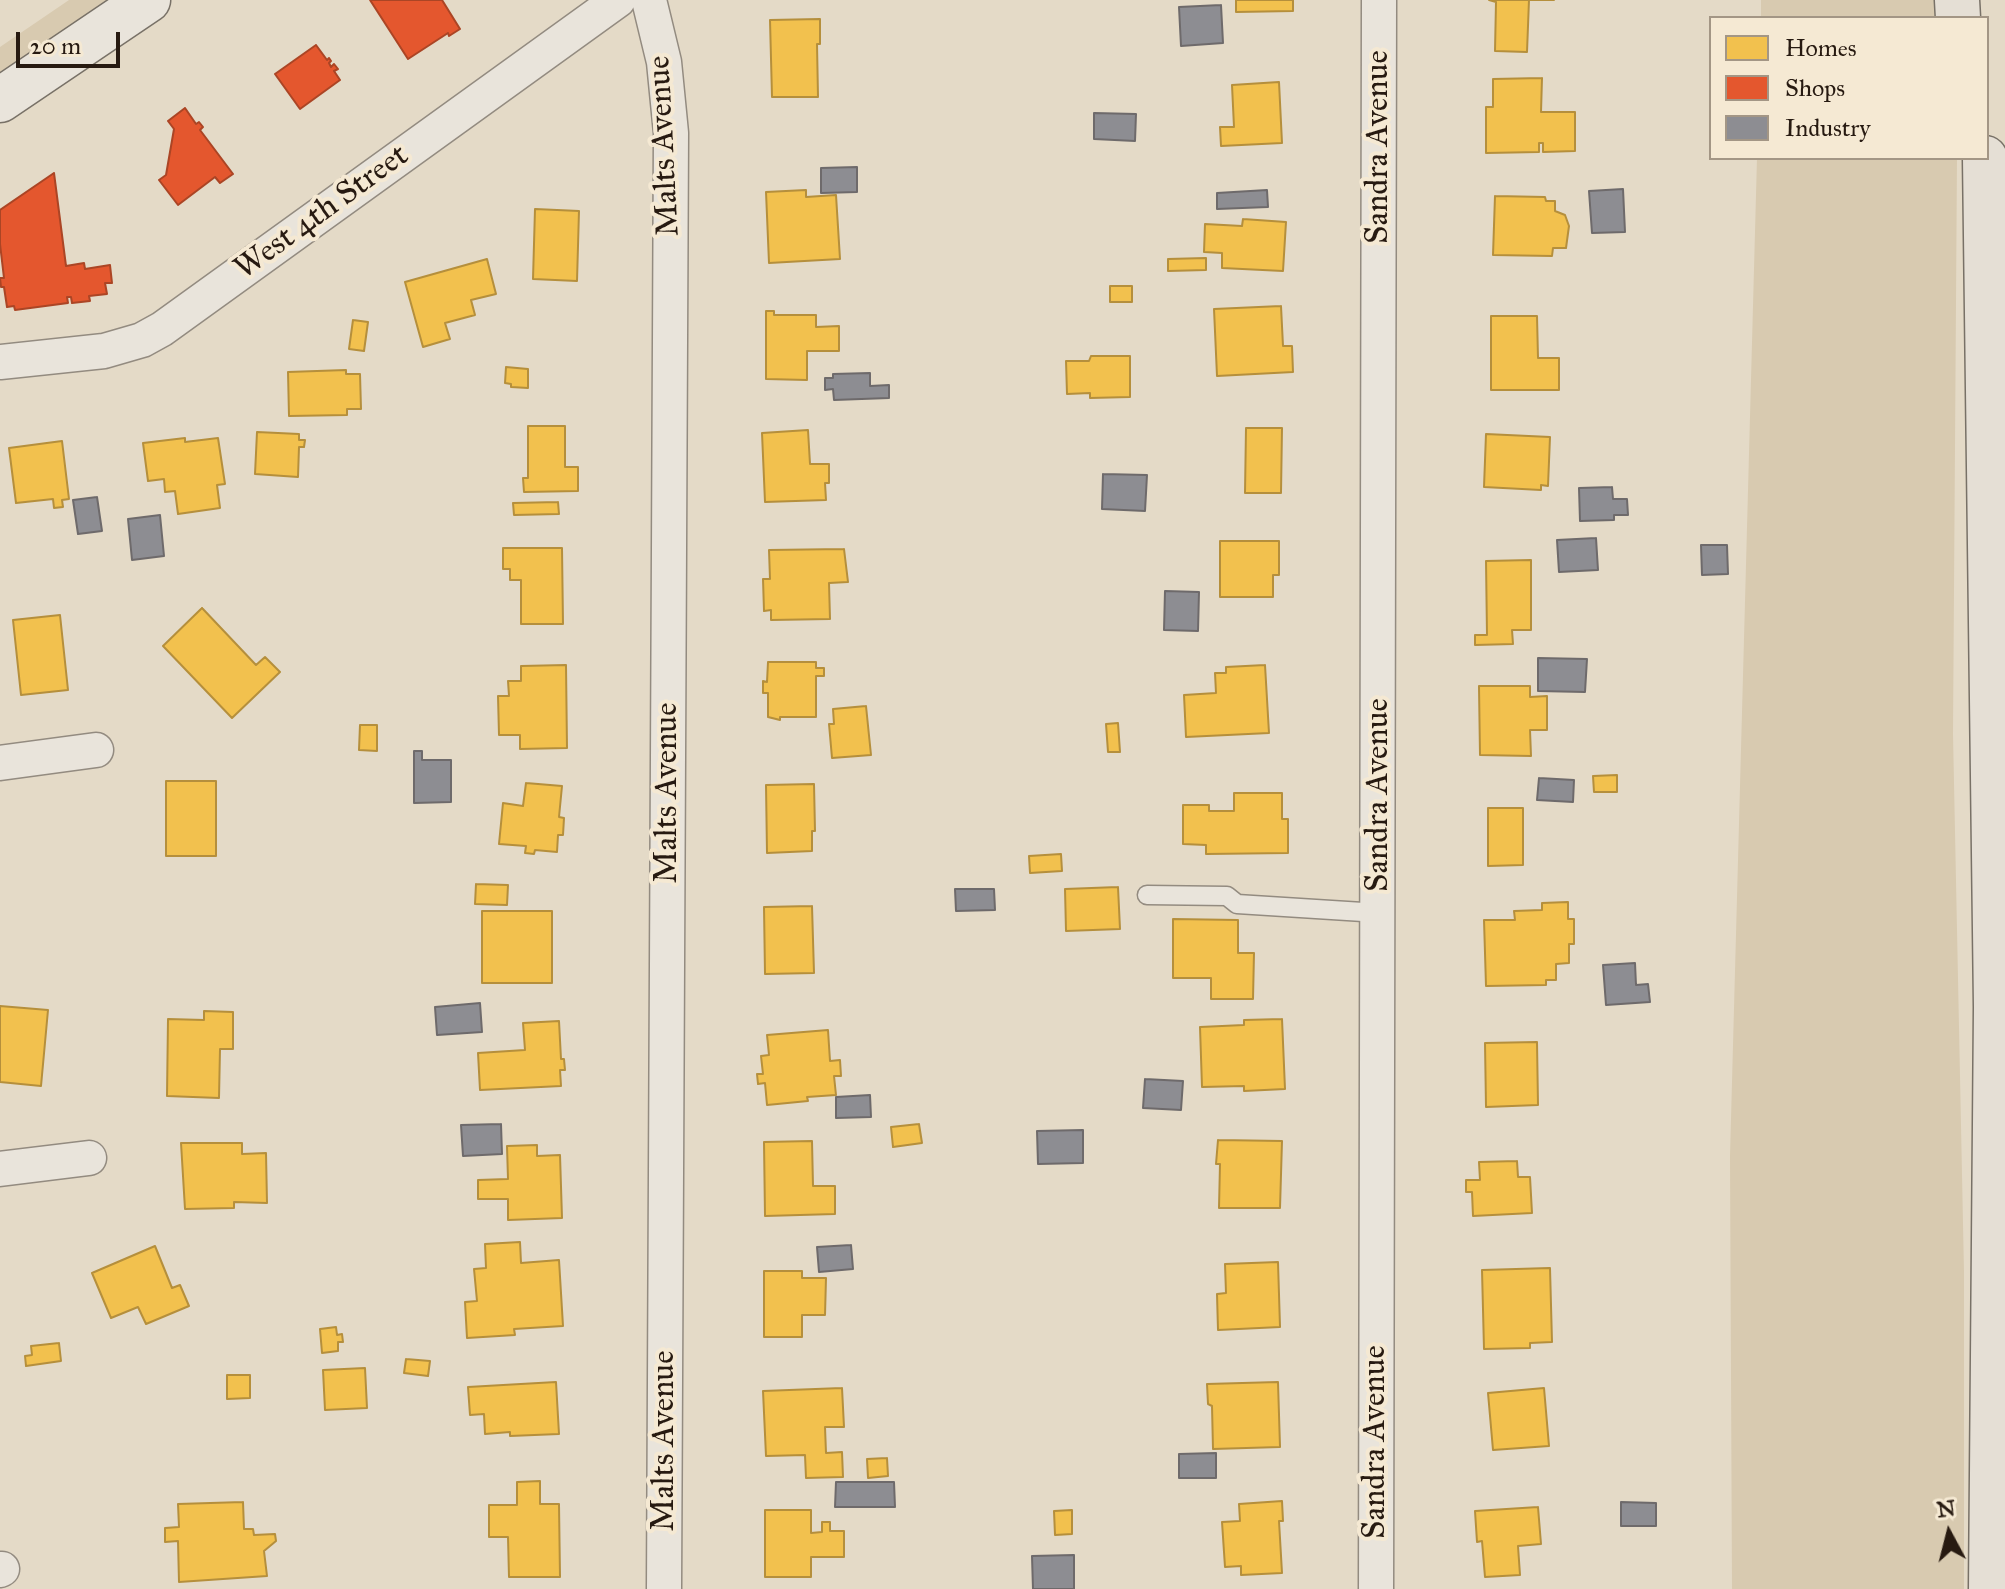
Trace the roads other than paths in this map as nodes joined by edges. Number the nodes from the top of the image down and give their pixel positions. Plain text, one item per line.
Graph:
1 (148, 0) edge
2 (618, 0) edge
3 (649, 0) edge
4 (1379, 0) edge
5 (0, 100) edge
6 (1984, 170) edge
7 (0, 362) edge
8 (96, 750) dead end
9 (0, 763) edge
10 (1147, 895) dead end
11 (1379, 913) junction
12 (89, 1158) dead end
13 (0, 1169) edge
14 (664, 1589) edge
15 (1376, 1589) edge
16 (1991, 1589) edge

1 - 5 main road
2 - 7 street, West 4th Street
3 - 14 street, Malts Avenue
4 - 11 street, Sandra Avenue
6 - 16 highway
8 - 9 street
10 - 11 lane
11 - 15 street, Sandra Avenue
12 - 13 street

